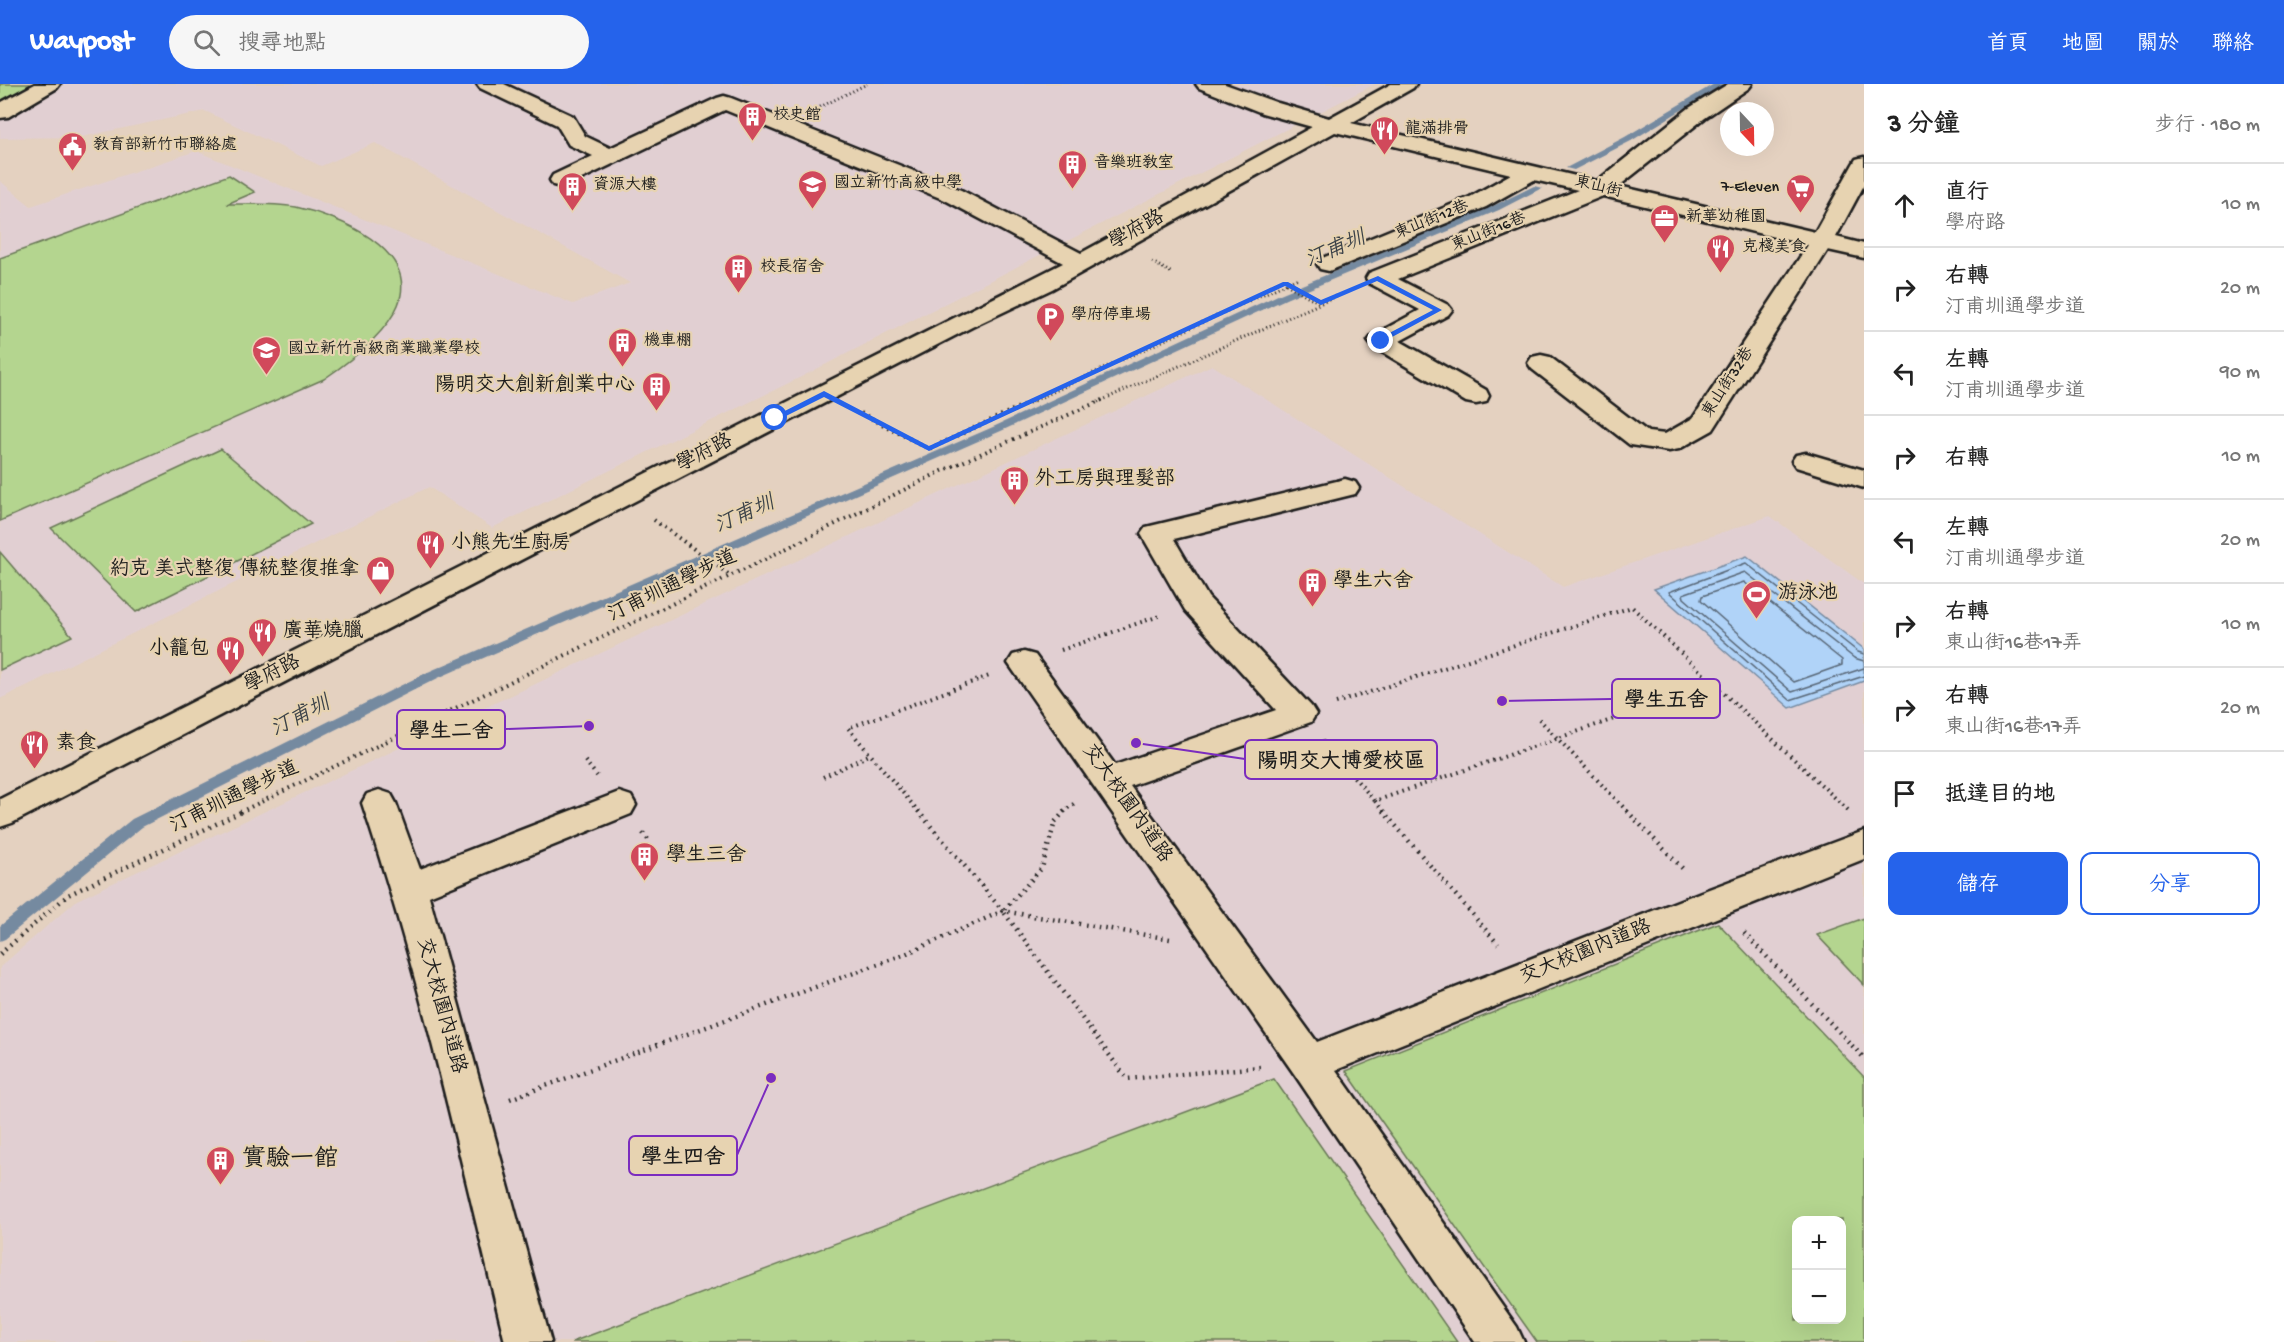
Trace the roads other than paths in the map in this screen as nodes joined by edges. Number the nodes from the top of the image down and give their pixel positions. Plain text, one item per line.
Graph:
1 (50, 84) edge
2 (487, 84) edge
3 (1206, 84) edge
4 (1406, 84) edge
5 (1743, 84) edge
6 (0, 112) edge
7 (1332, 123) junction
8 (609, 156) junction
9 (1864, 164) edge
10 (1531, 172) junction
11 (561, 180) dead end
12 (1601, 189) junction
13 (1855, 201) edge
14 (1822, 241) junction
15 (1864, 251) edge
16 (1081, 263) junction
17 (1329, 264) road end
18 (1541, 363) dead end
19 (1476, 396) dead end
20 (1806, 461) dead end
21 (1864, 479) edge
22 (1346, 488) dead end
23 (1024, 663) dead end
24 (1109, 780) junction
25 (379, 803) dead end
26 (619, 805) dead end
27 (0, 814) edge
28 (1860, 831) edge
29 (408, 889) junction
30 (1309, 1063) junction
31 (528, 1342) edge
32 (1501, 1342) edge

1 - 6 street
2 - 8 street
3 - 7 street, 東山街
4 - 7 street, 學府路
5 - 12 street, 東山街16巷
7 - 10 street, 東山街
7 - 16 street, 學府路
8 - 11 street
8 - 16 street
9 - 13 street, 東山街32巷
10 - 12 street, 東山街
10 - 17 street, 東山街12巷
12 - 14 street, 東山街
12 - 19 street, 東山街16巷
13 - 14 street, 東山街32巷
14 - 15 street, 東山街
14 - 18 street, 東山街32巷
16 - 27 street, 學府路
20 - 21 street
22 - 24 street
23 - 24 street, 交大校園內道路
24 - 30 street, 交大校園內道路
25 - 29 street, 交大校園內道路
26 - 29 street
28 - 30 street, 交大校園內道路
29 - 31 street, 交大校園內道路
30 - 32 street, 交大校園內道路

